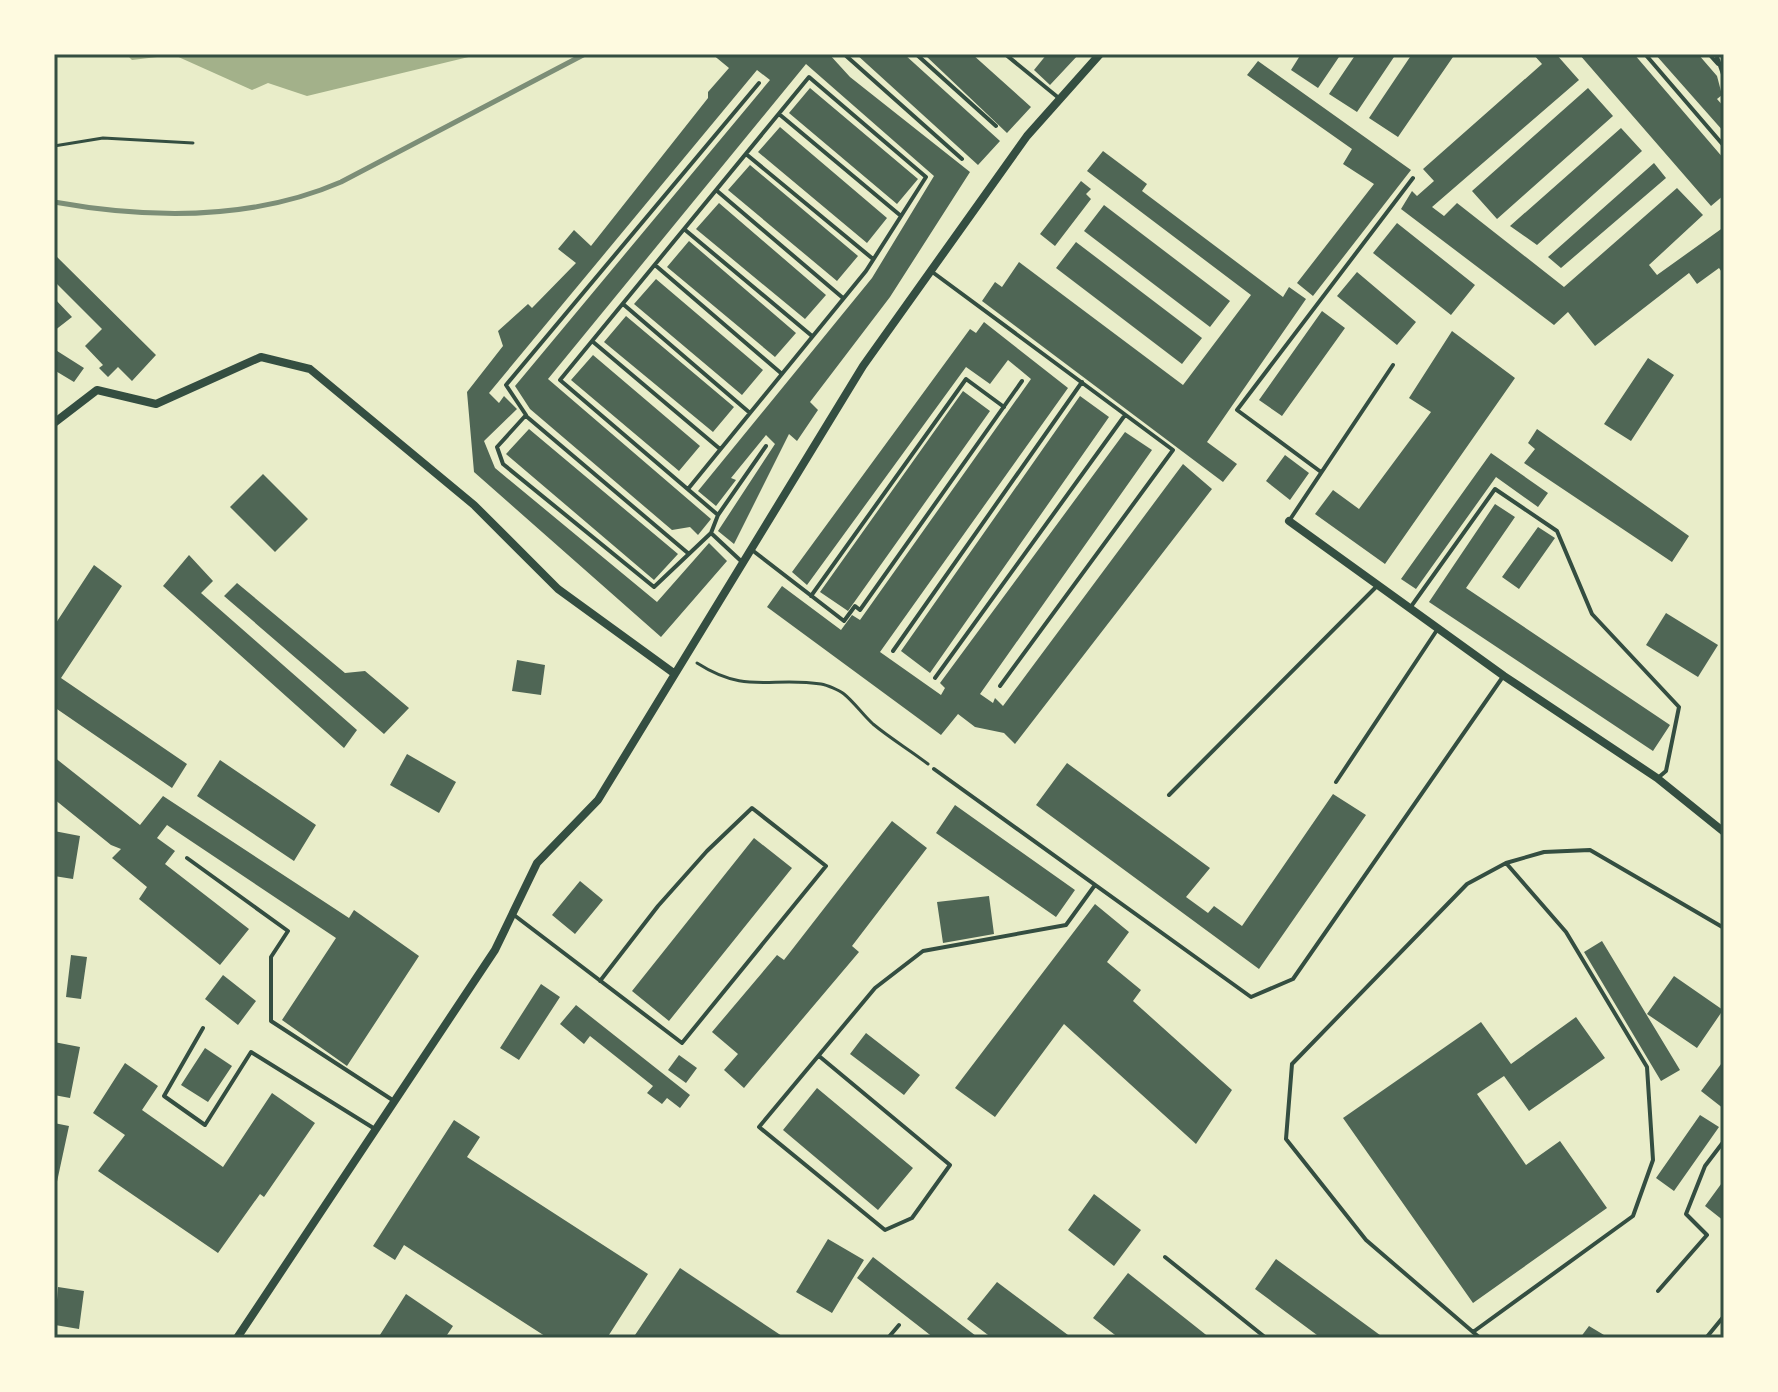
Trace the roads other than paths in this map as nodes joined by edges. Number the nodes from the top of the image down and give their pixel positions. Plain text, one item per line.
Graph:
1 (844, 54) edge
2 (1005, 54) edge
3 (1100, 54) edge
4 (1645, 54) edge
5 (1709, 54) edge
6 (1716, 54) edge
7 (918, 55) edge
8 (1721, 67) junction
9 (1724, 77) edge
10 (759, 83) dead end
11 (1060, 99) junction
12 (779, 114) junction
13 (996, 126) dead end
14 (1724, 146) edge
15 (746, 154) junction
16 (962, 159) dead end
17 (1413, 178) dead end
18 (716, 190) junction
19 (901, 216) junction
20 (684, 229) junction
21 (873, 259) junction
22 (655, 265) junction
23 (931, 271) junction
24 (843, 298) junction
25 (623, 304) junction
26 (812, 336) junction
27 (592, 341) junction
28 (1393, 365) dead end
29 (782, 374) junction
30 (1022, 381) dead end
31 (1082, 382) junction
32 (1004, 407) junction
33 (750, 413) junction
34 (526, 415) junction
35 (1125, 415) junction
36 (54, 423) edge
37 (766, 446) dead end
38 (720, 449) junction
39 (1321, 472) junction
40 (688, 489) junction
41 (718, 515) junction
42 (1289, 521) joint
43 (711, 533) junction
44 (751, 549) junction
45 (689, 554) junction
46 (743, 563) junction
47 (1378, 585) junction
48 (811, 596) junction
49 (1410, 608) junction
50 (1438, 628) junction
51 (893, 651) dead end
52 (675, 674) junction
53 (1504, 676) junction
54 (935, 678) dead end
55 (1000, 686) dead end
56 (934, 769) road end
57 (1657, 778) junction
58 (1336, 782) dead end
59 (1169, 795) dead end
60 (1724, 832) edge
61 (187, 858) dead end
62 (1506, 863) junction
63 (1095, 885) junction
64 (512, 914) junction
65 (1724, 928) edge
66 (600, 981) junction
67 (203, 1028) dead end
68 (819, 1056) junction
69 (394, 1101) junction
70 (375, 1129) junction
71 (1724, 1141) edge
72 (1165, 1257) dead end
73 (1658, 1291) dead end
74 (1724, 1316) edge
75 (899, 1325) dead end
76 (1473, 1332) junction
77 (237, 1338) edge
78 (888, 1338) edge
79 (1266, 1338) edge
80 (1480, 1338) edge
81 (1706, 1338) edge

1 - 16 lane
2 - 11 lane
3 - 11 street
4 - 14 lane
5 - 8 lane
6 - 8 lane
7 - 13 lane
8 - 9 lane
10 - 34 lane
11 - 23 street
12 - 15 lane
12 - 19 lane
12 - 19 lane
15 - 18 lane
15 - 21 lane
17 - 39 lane
18 - 20 lane
18 - 24 lane
19 - 21 lane
20 - 22 lane
20 - 26 lane
21 - 24 lane
22 - 25 lane
22 - 29 lane
23 - 31 lane
23 - 44 street
24 - 26 lane
25 - 27 lane
25 - 33 lane
26 - 29 lane
27 - 38 lane
27 - 40 lane
28 - 39 lane
29 - 33 lane
30 - 32 lane
31 - 35 lane
31 - 51 lane
32 - 48 lane
32 - 48 lane
33 - 38 lane
34 - 45 lane
34 - 45 lane
35 - 54 lane
35 - 55 lane
36 - 52 street
37 - 41 lane
38 - 40 lane
39 - 42 lane
40 - 41 lane
41 - 43 lane
42 - 47 street
43 - 45 lane
43 - 46 lane
44 - 46 street
44 - 48 lane
46 - 52 street
47 - 49 street
47 - 59 lane
49 - 50 street
49 - 57 lane
50 - 53 street
50 - 58 lane
52 - 64 street
53 - 57 street
53 - 63 lane
56 - 63 lane
57 - 60 street
61 - 69 lane
62 - 65 lane
62 - 76 lane
62 - 76 lane
63 - 68 lane
64 - 66 lane
64 - 69 street
66 - 66 lane
67 - 70 lane
68 - 68 lane
69 - 70 street
70 - 77 street
71 - 73 lane
72 - 79 lane
74 - 81 lane
75 - 78 lane
76 - 80 lane

